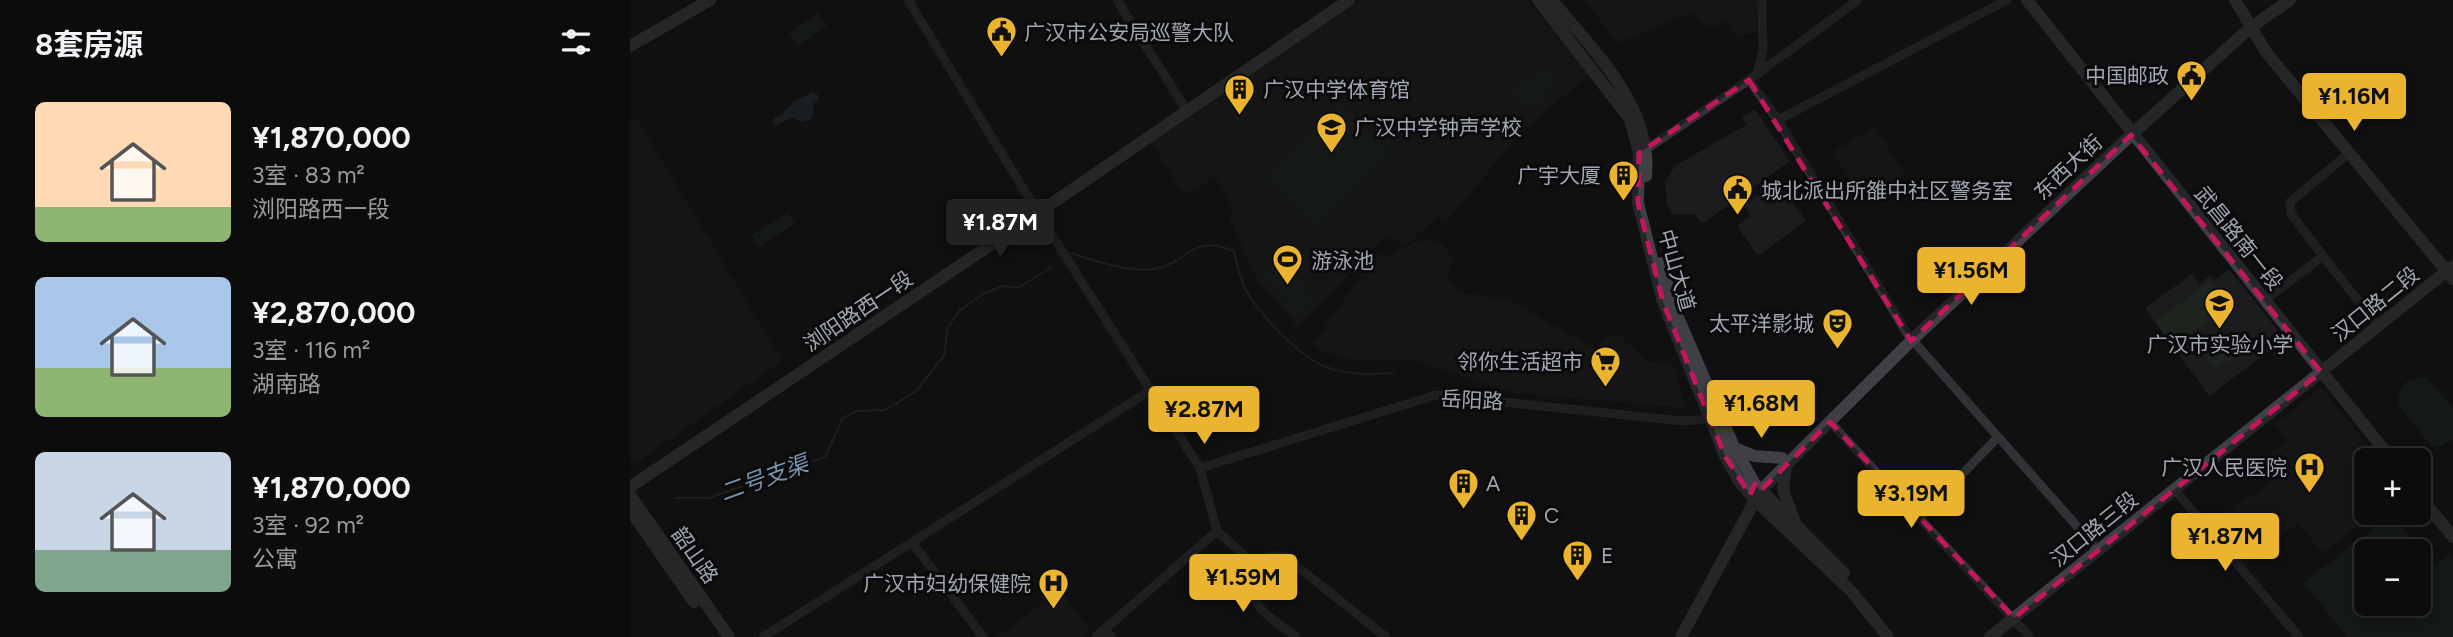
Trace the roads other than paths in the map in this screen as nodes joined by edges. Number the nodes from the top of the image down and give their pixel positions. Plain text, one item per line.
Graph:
1 (710, 0) edge
2 (908, 0) edge
3 (1116, 0) edge
4 (1335, 0) edge
5 (1349, 0) edge
6 (1538, 0) edge
7 (1552, 0) edge
8 (1762, 0) edge
9 (1858, 0) edge
10 (2007, 0) edge
11 (2027, 0) edge
12 (2235, 0) edge
13 (2278, 0) edge
14 (2290, 0) edge
15 (2248, 25) junction
16 (630, 46) edge
17 (1753, 77) junction
18 (1184, 108) junction
19 (1778, 120) junction
20 (2129, 132) junction
21 (1643, 152) junction
22 (2349, 153) junction
23 (1037, 210) junction
24 (2323, 256) junction
25 (2451, 272) edge
26 (2265, 300) junction
27 (2378, 326) junction
28 (1910, 337) junction
29 (2321, 372) junction
30 (1151, 390) junction
31 (1710, 419) junction
32 (1830, 422) junction
33 (1998, 436) junction
34 (1734, 447) junction
35 (2382, 448) edge
36 (1784, 462) junction
37 (1200, 468) junction
38 (630, 477) edge
39 (630, 487) edge
40 (2174, 489) junction
41 (1755, 493) junction
42 (630, 495) edge
43 (630, 510) edge
44 (2431, 510) edge
45 (1920, 518) junction
46 (1796, 526) junction
47 (1217, 531) junction
48 (2453, 537) edge
49 (912, 542) junction
50 (2098, 550) junction
51 (1253, 563) junction
52 (2014, 618) junction
53 (1099, 634) edge
54 (719, 637) edge
55 (729, 637) edge
56 (763, 637) edge
57 (983, 637) edge
58 (1112, 637) edge
59 (1296, 637) edge
60 (1386, 637) edge
61 (1673, 637) edge
62 (1681, 637) edge
63 (1888, 637) edge
64 (1899, 637) edge
65 (1990, 637) edge
66 (2030, 637) edge
67 (2299, 637) edge

1 - 16 street
2 - 23 street
3 - 18 street
4 - 18 street
5 - 18 street, 浏阳路西一段
6 - 21 street, 中山大道
7 - 21 street, 中山大道
8 - 17 street
9 - 17 street
10 - 19 street
11 - 20 street, 武昌路南一段
12 - 15 street
13 - 15 street, 东西大街
14 - 15 street, 东西大街
15 - 20 street, 东西大街
15 - 22 street
17 - 19 street
17 - 21 street
18 - 23 street, 浏阳路西一段
19 - 28 street
20 - 26 street, 武昌路南一段
20 - 28 street, 东西大街
21 - 31 street, 中山大道
21 - 34 street, 中山大道
22 - 24 street
22 - 25 street
23 - 30 street
23 - 38 street
23 - 39 street, 浏阳路西一段
24 - 26 street
24 - 27 street
25 - 27 street, 汉口路二段
26 - 29 street, 武昌路南一段
27 - 29 street, 汉口路二段
28 - 32 street, 东西大街
28 - 33 street
28 - 36 street, 东西大街
29 - 35 street, 武昌路南一段
29 - 40 street, 汉口路三段
30 - 37 street
30 - 49 street
31 - 37 street, 岳阳路
31 - 41 street, 中山大道
32 - 36 street, 东西大街
32 - 45 street
33 - 45 street
33 - 50 street
34 - 36 street
34 - 41 street, 中山大道
36 - 41 street, 东西大街
36 - 46 street
37 - 47 street
40 - 50 street, 汉口路三段
40 - 67 street
41 - 46 street, 中山大道
41 - 61 street, 东西大街
41 - 62 street, 东西大街
41 - 63 street, 中山大道
42 - 55 street, 韶山路
43 - 54 street, 韶山路
44 - 48 street
45 - 52 street
46 - 64 street, 中山大道
47 - 51 street
47 - 53 street
49 - 56 street
49 - 57 street
50 - 52 street, 汉口路三段
51 - 59 street
51 - 60 street
52 - 65 street, 汉口路三段
52 - 66 street
53 - 58 street

